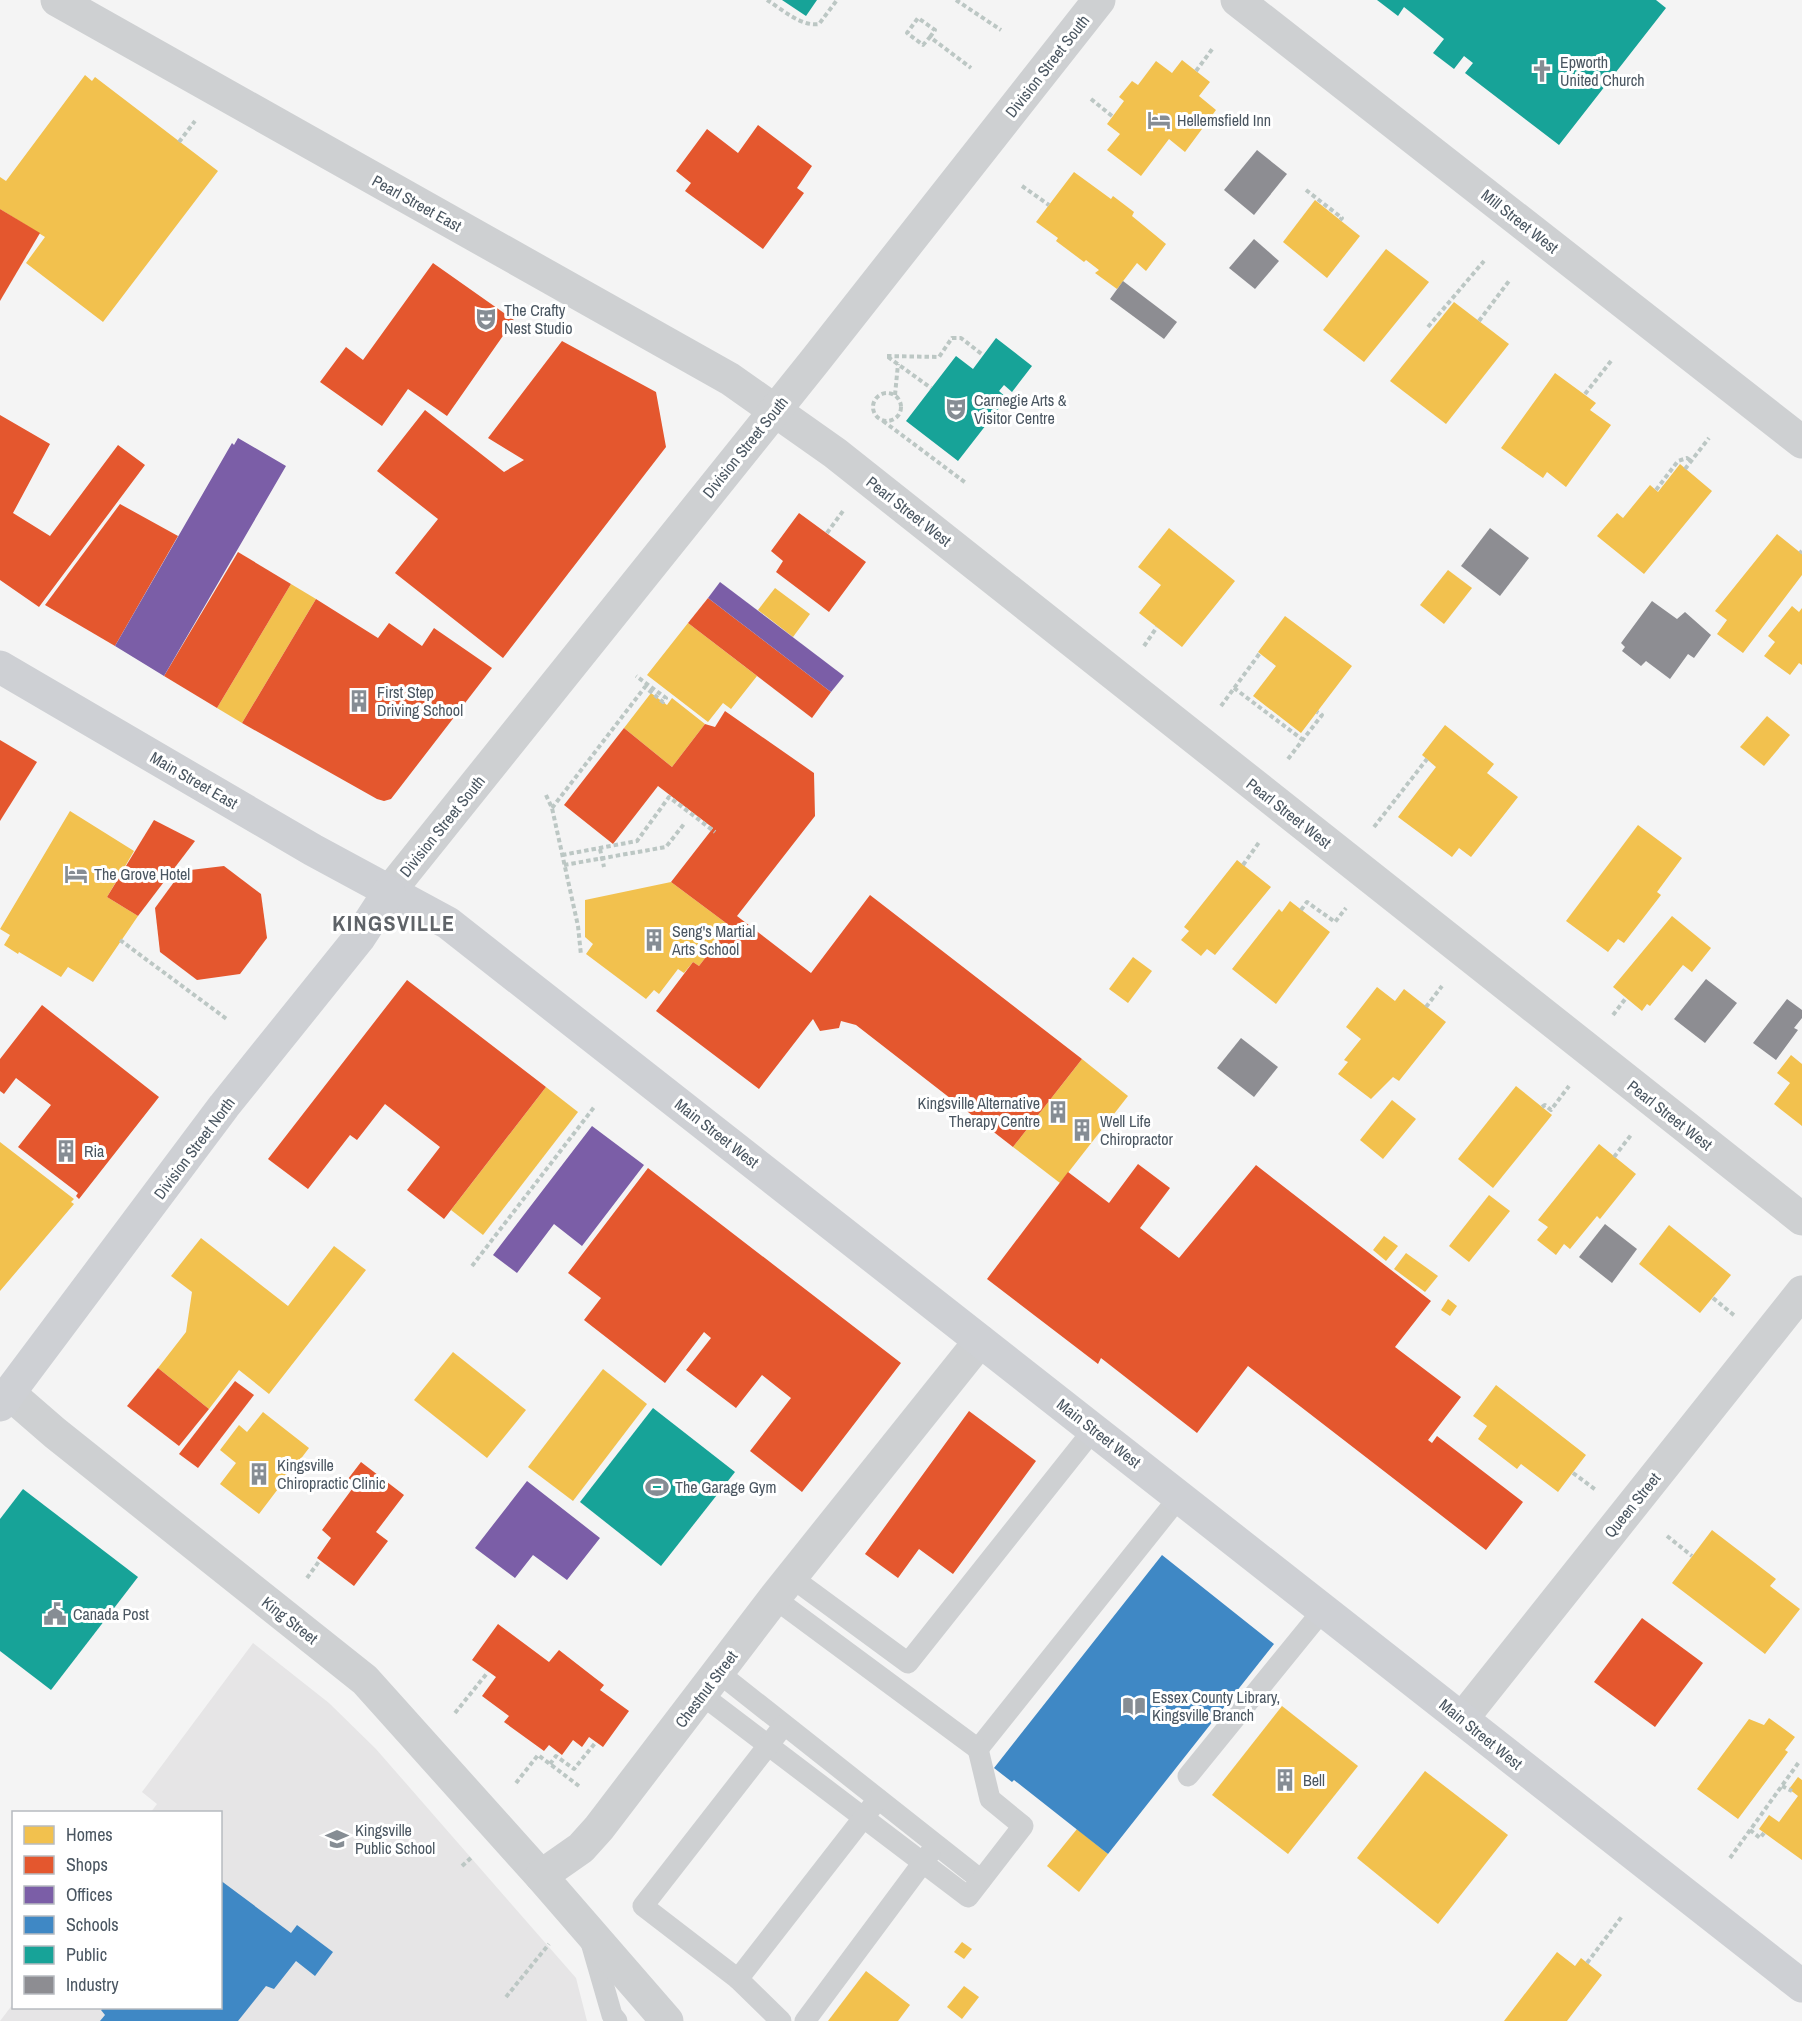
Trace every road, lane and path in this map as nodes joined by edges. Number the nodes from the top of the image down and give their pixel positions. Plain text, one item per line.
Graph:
1 (57, 0) edge
2 (768, 0) edge
3 (837, 0) edge
4 (956, 0) edge
5 (1099, 0) edge
6 (1237, 0) edge
7 (1001, 30) dead end
8 (930, 37) junction
9 (1213, 48) dead end
10 (971, 68) dead end
11 (1196, 71) dead end
12 (1091, 99) dead end
13 (199, 116) dead end
14 (1112, 116) dead end
15 (179, 142) dead end
16 (1022, 186) dead end
17 (1306, 190) dead end
18 (1049, 205) dead end
19 (1340, 220) dead end
20 (1484, 261) dead end
21 (1509, 281) dead end
22 (1479, 321) dead end
23 (1428, 327) dead end
24 (983, 355) dead end
25 (1611, 361) dead end
26 (898, 364) junction
27 (931, 388) dead end
28 (1585, 394) dead end
29 (895, 395) junction
30 (776, 409) junction
31 (883, 421) junction
32 (1710, 438) dead end
33 (1802, 442) edge
34 (1691, 461) junction
35 (1685, 469) dead end
36 (966, 483) dead end
37 (1656, 490) dead end
38 (843, 511) dead end
39 (827, 533) dead end
40 (1157, 627) dead end
41 (1144, 646) dead end
42 (1260, 653) dead end
43 (0, 667) edge
44 (636, 676) dead end
45 (1234, 688) junction
46 (1221, 706) dead end
47 (1317, 712) dead end
48 (1302, 740) junction
49 (1288, 759) dead end
50 (1427, 759) dead end
51 (546, 795) dead end
52 (552, 808) junction
53 (684, 824) dead end
54 (1374, 827) dead end
55 (716, 832) dead end
56 (1260, 841) dead end
57 (600, 849) junction
58 (562, 855) junction
59 (1243, 865) dead end
60 (564, 866) junction
61 (604, 867) dead end
62 (389, 892) junction
63 (1346, 908) dead end
64 (1301, 910) dead end
65 (120, 940) dead end
66 (581, 955) dead end
67 (1442, 986) dead end
68 (1626, 998) dead end
69 (1426, 1007) dead end
70 (1613, 1015) dead end
71 (228, 1020) dead end
72 (1569, 1086) dead end
73 (595, 1106) dead end
74 (1542, 1107) dead end
75 (1631, 1135) dead end
76 (1614, 1157) dead end
77 (1802, 1219) edge
78 (472, 1266) dead end
79 (1802, 1292) edge
80 (1713, 1298) dead end
81 (1735, 1316) dead end
82 (980, 1341) junction
83 (5, 1399) edge
84 (1094, 1428) junction
85 (1573, 1473) dead end
86 (1596, 1491) dead end
87 (1180, 1496) junction
88 (1666, 1536) dead end
89 (1692, 1556) dead end
90 (320, 1560) dead end
91 (307, 1578) dead end
92 (782, 1587) junction
93 (1323, 1610) junction
94 (488, 1672) dead end
95 (710, 1684) junction
96 (455, 1713) dead end
97 (1462, 1719) junction
98 (784, 1725) junction
99 (596, 1742) dead end
100 (768, 1745) junction
101 (978, 1749) junction
102 (1799, 1762) dead end
103 (550, 1764) junction
104 (1188, 1776) dead end
105 (516, 1783) dead end
106 (579, 1786) dead end
107 (1782, 1786) junction
108 (1792, 1791) dead end
109 (878, 1799) junction
110 (864, 1818) junction
111 (1750, 1830) junction
112 (1764, 1833) dead end
113 (936, 1845) junction
114 (475, 1854) dead end
115 (1730, 1858) dead end
116 (922, 1863) junction
117 (462, 1866) dead end
118 (541, 1876) junction
119 (981, 1880) junction
120 (1623, 1915) dead end
121 (589, 1933) junction
122 (552, 1941) dead end
123 (1587, 1963) dead end
124 (738, 1979) junction
125 (1802, 1986) edge
126 (506, 1997) dead end
127 (617, 2021) edge
128 (667, 2021) edge
129 (781, 2021) edge
130 (806, 2021) edge

1 - 30 street, Pearl Street East
2 - 3 path
4 - 7 path
5 - 30 street, Division Street South
6 - 33 street, Mill Street West
8 - 8 path
8 - 10 path
9 - 11 path
12 - 14 path
13 - 15 path
16 - 18 path
17 - 19 path
20 - 23 path
21 - 22 path
24 - 26 path
25 - 28 path
26 - 27 path
26 - 29 path
29 - 31 path
29 - 31 path
30 - 62 street, Division Street South
30 - 77 street, Pearl Street West
31 - 36 path
32 - 34 path
34 - 35 path
34 - 37 path
38 - 39 path
40 - 41 path
42 - 45 path
43 - 62 main road, Main Street East
44 - 52 path
45 - 46 path
45 - 48 path
47 - 48 path
48 - 49 path
50 - 54 path
51 - 52 path
52 - 58 path
53 - 60 path
55 - 57 path
56 - 59 path
57 - 58 path
57 - 61 path
58 - 60 path
60 - 66 path
62 - 82 main road, Main Street West
62 - 83 main road, Division Street North
63 - 64 path
65 - 71 path
67 - 69 path
68 - 70 path
72 - 74 path
73 - 78 path
75 - 76 path
79 - 97 street, Queen Street
80 - 81 path
82 - 84 main road, Main Street West
82 - 92 street, Chestnut Street
83 - 118 street, King Street
84 - 87 main road, Main Street West
84 - 92 lane
85 - 86 path
87 - 93 main road, Main Street West
87 - 101 lane
88 - 89 path
90 - 91 path
92 - 95 street, Chestnut Street
92 - 101 lane
93 - 97 main road, Main Street West
93 - 104 lane
94 - 96 path
95 - 98 lane
95 - 100 lane
95 - 118 street, Chestnut Street
97 - 125 main road, Main Street West
98 - 100 lane
98 - 109 lane
99 - 103 path
100 - 110 lane
100 - 124 lane
101 - 119 lane
102 - 107 path
103 - 105 path
103 - 106 path
107 - 108 path
107 - 111 path
109 - 110 lane
109 - 113 lane
110 - 116 lane
110 - 124 lane
111 - 112 path
111 - 115 path
113 - 116 lane
113 - 119 lane
114 - 117 path
116 - 119 lane
116 - 130 lane
118 - 121 street
120 - 123 path
121 - 127 lane
121 - 128 street
122 - 126 path
124 - 129 lane

